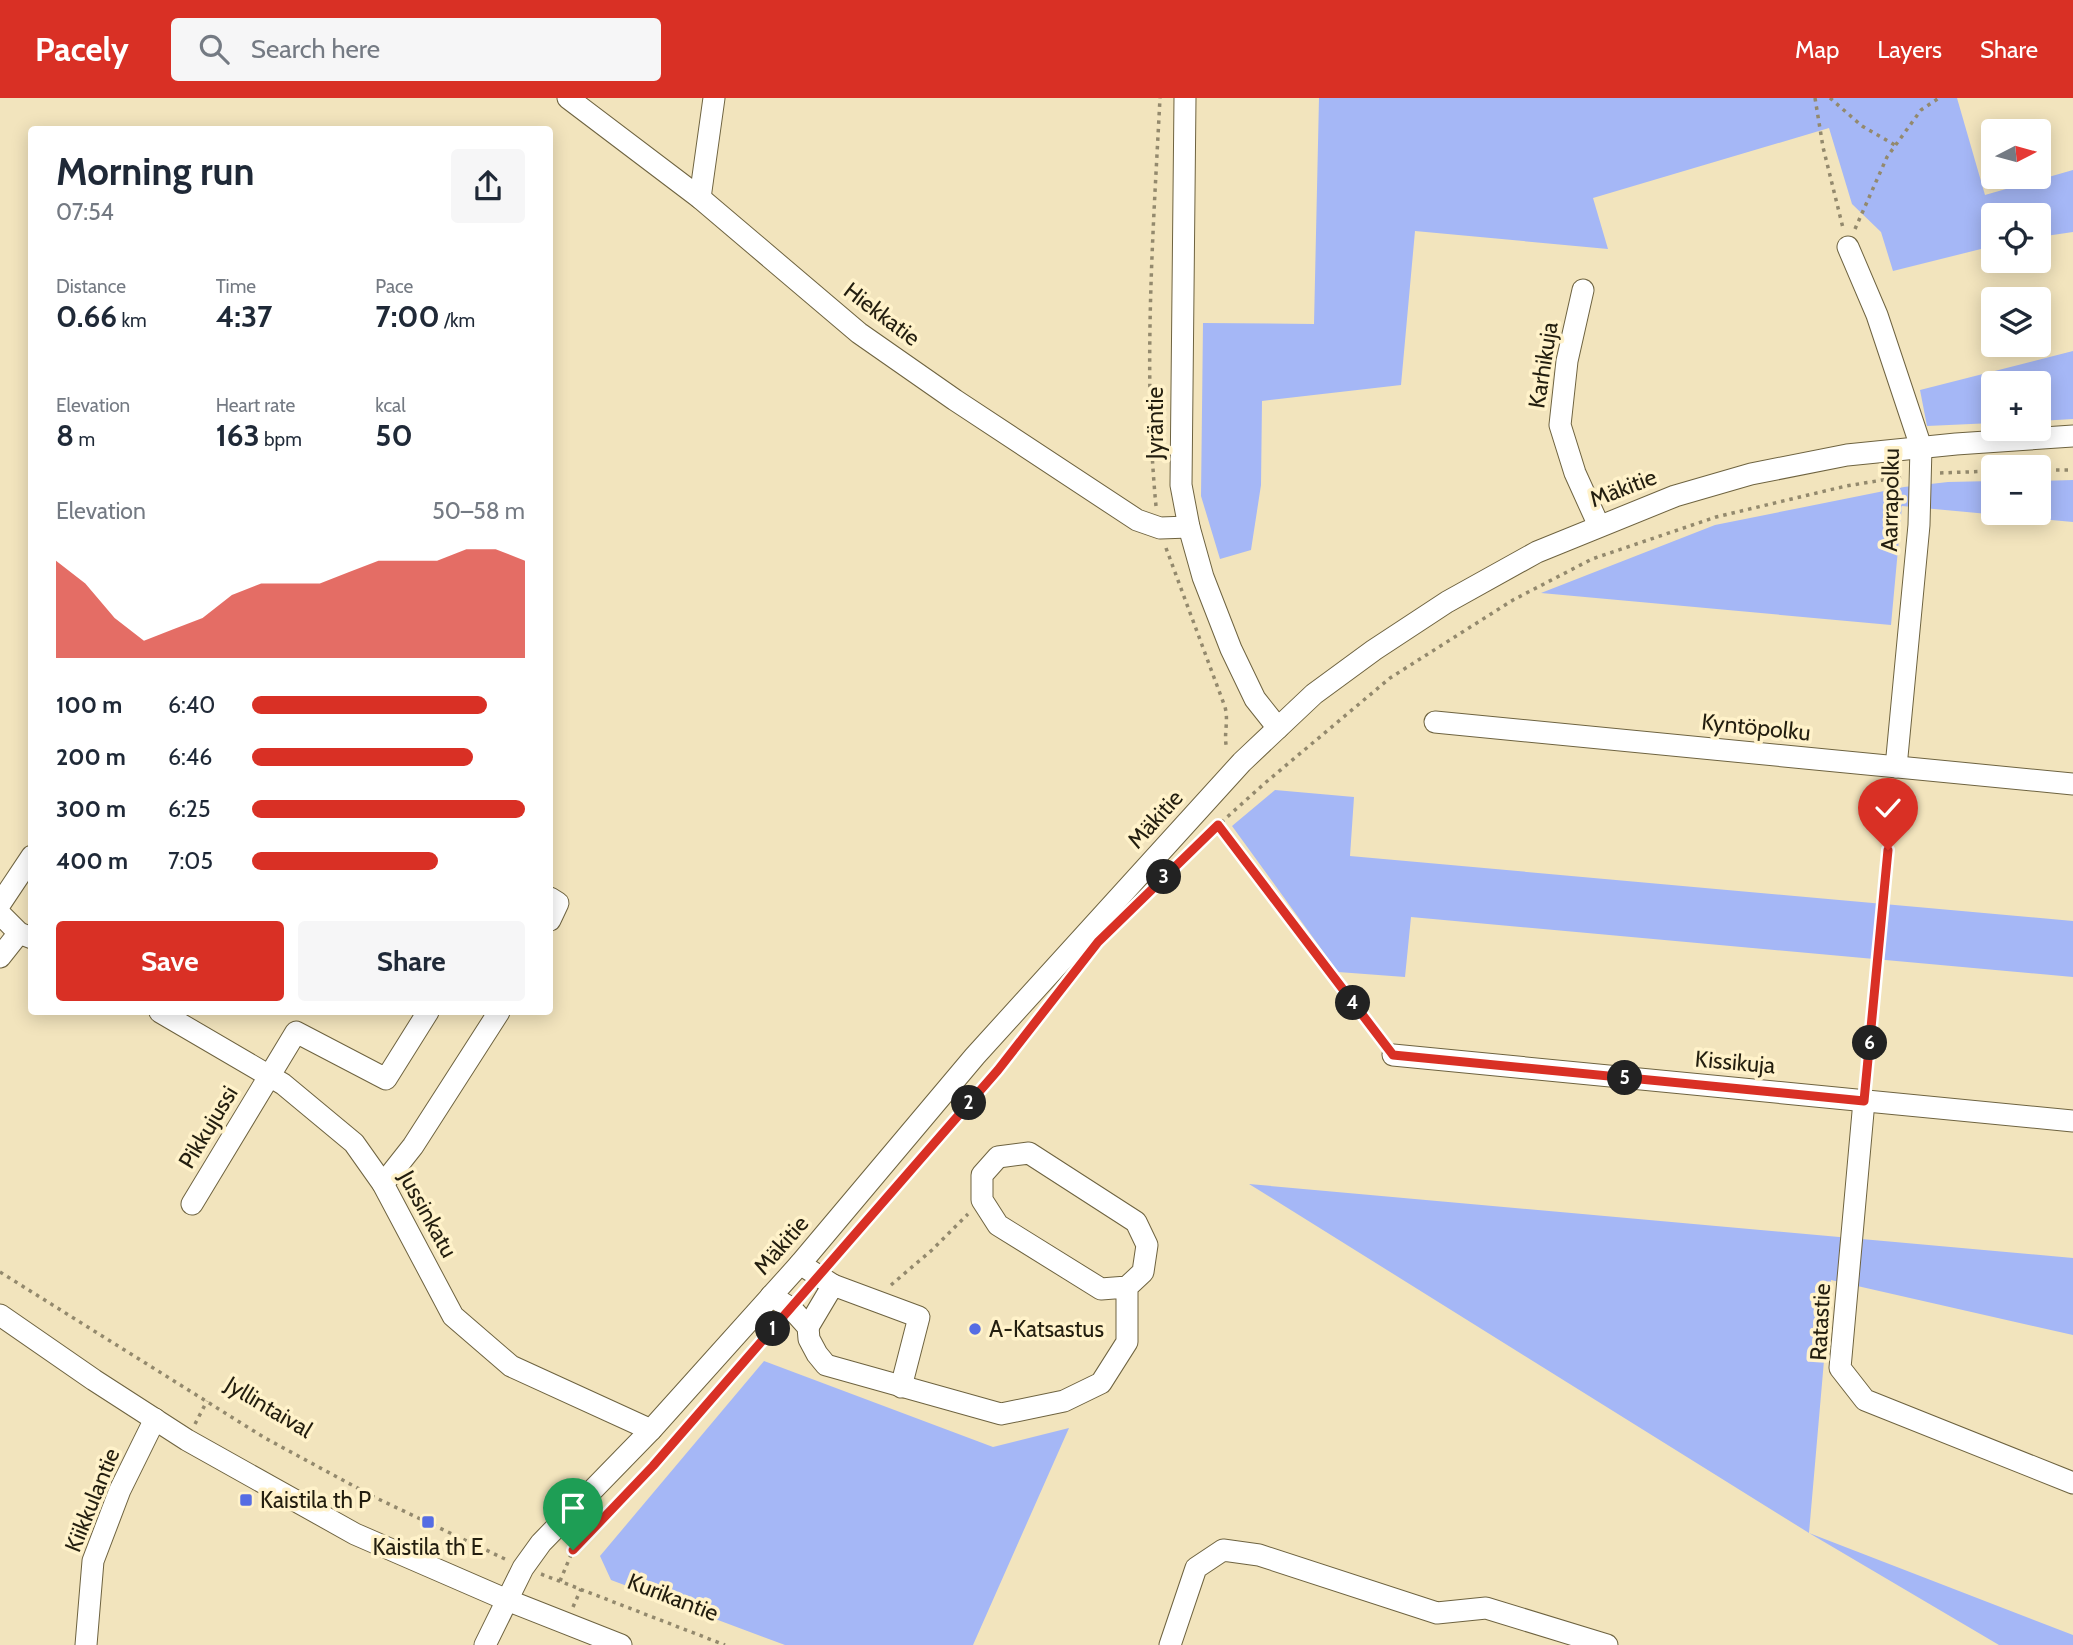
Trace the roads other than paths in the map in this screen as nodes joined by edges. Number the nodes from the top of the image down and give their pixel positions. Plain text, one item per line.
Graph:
1 (568, 98) edge
2 (714, 98) edge
3 (1185, 98) edge
4 (700, 198) junction
5 (1848, 247) road end
6 (1583, 290) dead end
7 (2073, 436) edge
8 (1921, 447) junction
9 (1599, 526) junction
10 (1189, 527) junction
11 (1435, 722) dead end
12 (1278, 728) junction
13 (1896, 766) junction
14 (2073, 784) edge
15 (28, 862) edge
16 (553, 900) edge
17 (0, 904) edge
18 (0, 914) edge
19 (553, 914) edge
20 (25, 936) edge
21 (0, 957) edge
22 (165, 1015) edge
23 (426, 1015) edge
24 (497, 1015) edge
25 (1393, 1055) road end
26 (269, 1076) junction
27 (1864, 1101) junction
28 (2073, 1121) edge
29 (383, 1184) junction
30 (192, 1204) dead end
31 (800, 1264) junction
32 (833, 1285) junction
33 (1127, 1287) junction
34 (771, 1296) junction
35 (0, 1315) edge
36 (808, 1327) junction
37 (901, 1387) junction
38 (155, 1419) junction
39 (651, 1430) junction
40 (2073, 1483) edge
41 (507, 1600) junction
42 (86, 1645) edge
43 (485, 1645) edge
44 (621, 1645) edge
45 (1170, 1645) edge
46 (1606, 1645) edge

1 - 4 street, Hiekkatie
2 - 4 street
3 - 10 street, Jyräntie
4 - 10 street, Hiekkatie
5 - 8 street, Aarrapolku
6 - 9 street, Karhikuja
7 - 8 street, Mäkitie
8 - 9 street, Mäkitie
8 - 13 street, Aarrapolku
9 - 12 street, Mäkitie
10 - 12 street, Jyräntie
11 - 13 street, Kyntöpolku
12 - 31 street, Mäkitie
13 - 14 street, Kyntöpolku
15 - 17 street
16 - 19 street
18 - 20 street
20 - 21 street
22 - 26 street, Jussinkatu
23 - 26 street, Pikkujussi
24 - 29 street
25 - 27 street, Kissikuja
26 - 29 street, Jussinkatu
26 - 30 street, Pikkujussi
27 - 28 street, Kissikuja
27 - 40 street, Ratastie
29 - 39 street, Jussinkatu
31 - 32 street
31 - 34 street, Mäkitie
32 - 36 street
32 - 37 street
33 - 33 street
33 - 37 street
34 - 36 street
34 - 39 street, Mäkitie
35 - 38 street
36 - 37 street
38 - 41 street
38 - 42 street, Kiikkulantie
39 - 41 street, Mäkitie
41 - 43 street, Mäkitie
41 - 44 street
45 - 46 street

